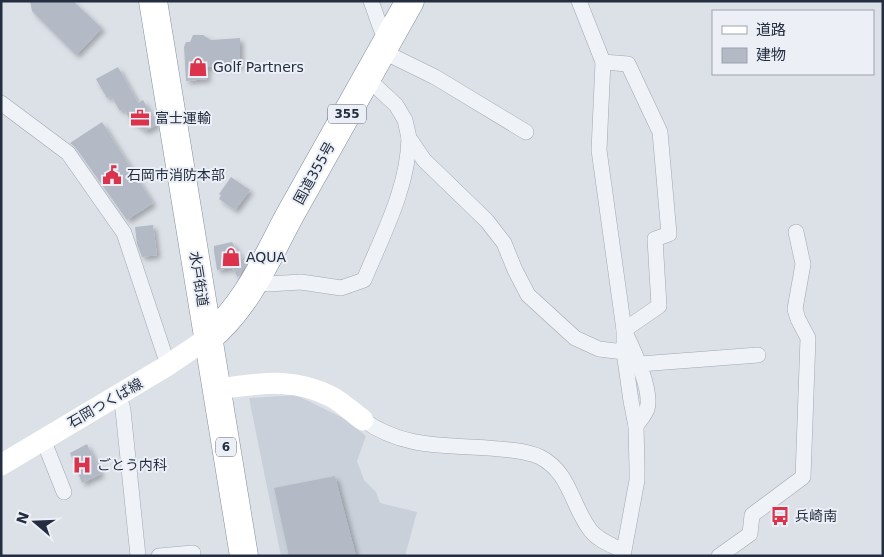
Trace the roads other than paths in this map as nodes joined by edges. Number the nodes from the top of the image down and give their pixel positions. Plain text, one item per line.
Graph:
1 (154, 1) edge
2 (371, 1) edge
3 (410, 1) edge
4 (579, 1) edge
5 (386, 43) junction
6 (603, 62) junction
7 (367, 78) junction
8 (1, 103) edge
9 (526, 132) dead end
10 (409, 138) junction
11 (796, 232) dead end
12 (256, 280) junction
13 (624, 330) junction
14 (208, 338) junction
15 (624, 352) junction
16 (758, 355) dead end
17 (640, 364) junction
18 (168, 365) junction
19 (217, 389) junction
20 (119, 395) junction
21 (364, 420) joint
22 (636, 426) junction
23 (43, 439) junction
24 (1, 465) edge
25 (64, 492) dead end
26 (193, 553) dead end
27 (623, 553) edge
28 (138, 556) edge
29 (160, 556) edge
30 (244, 556) edge
31 (719, 556) edge

1 - 14 highway, 水戸街道 / 6
2 - 5 street
3 - 5 highway, 国道355号 / 355
4 - 6 street
5 - 7 highway, 国道355号 / 355
5 - 9 street
6 - 13 street
6 - 13 street
7 - 10 street
7 - 12 highway, 国道355号 / 355
8 - 18 street
10 - 12 street
10 - 15 street
11 - 31 street
12 - 14 highway, 国道355号 / 355
13 - 15 street
13 - 17 street
14 - 18 main road, 石岡つくば線
14 - 19 highway, 水戸街道 / 6
15 - 22 street
16 - 17 street
17 - 22 street
18 - 20 main road, 石岡つくば線
19 - 21 main road
19 - 30 highway, 水戸街道 / 6
20 - 23 main road, 石岡つくば線
20 - 28 street
21 - 27 street
22 - 27 street
23 - 24 main road, 石岡つくば線
23 - 25 street
26 - 29 street

